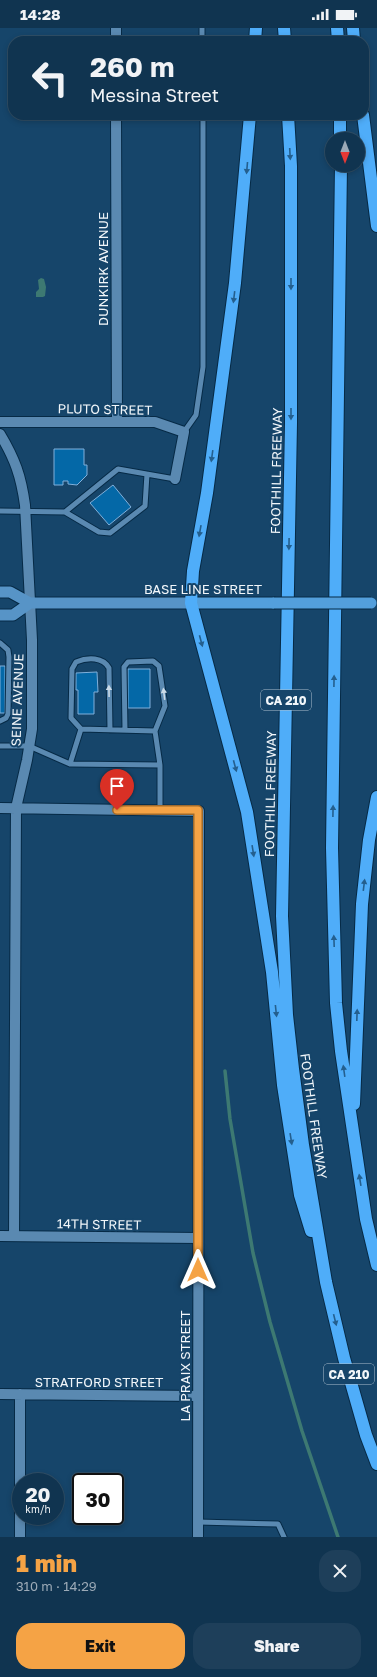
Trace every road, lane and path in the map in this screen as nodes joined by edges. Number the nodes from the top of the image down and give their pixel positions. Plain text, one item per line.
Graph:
1 (116, 120) edge
2 (203, 120) edge
3 (250, 120) edge
4 (288, 120) edge
5 (340, 120) edge
6 (364, 120) edge
7 (340, 132) edge
8 (341, 172) edge
9 (377, 226) edge
10 (0, 422) edge
11 (117, 422) junction
12 (184, 432) junction
13 (0, 434) edge
14 (147, 474) junction
15 (175, 479) joint
16 (0, 511) edge
17 (25, 511) junction
18 (65, 512) junction
19 (0, 592) edge
20 (30, 603) junction
21 (191, 603) junction
22 (374, 603) edge
23 (0, 615) edge
24 (0, 643) edge
25 (0, 721) edge
26 (81, 729) junction
27 (110, 730) junction
28 (126, 730) junction
29 (154, 731) junction
30 (0, 746) edge
31 (29, 746) junction
32 (70, 764) junction
33 (160, 765) junction
34 (377, 797) edge
35 (0, 808) edge
36 (16, 808) junction
37 (160, 810) junction
38 (353, 1137) junction
39 (0, 1236) edge
40 (14, 1236) junction
41 (198, 1238) junction
42 (377, 1265) edge
43 (326, 1282) junction
44 (0, 1394) edge
45 (20, 1394) junction
46 (197, 1396) junction
47 (377, 1464) edge
48 (198, 1522) junction
49 (20, 1537) edge
50 (198, 1537) edge
51 (284, 1537) edge

1 - 11 street, DUNKIRK AVENUE
2 - 12 lane
3 -> 21 highway
4 -> 43 highway, FOOTHILL FREEWAY / CA 210
5 - 7 highway
6 - 9 highway
38 -> 8 highway
10 - 11 street, PLUTO STREET
11 - 12 street, PLUTO STREET
12 - 15 street
13 - 17 street, SEINE AVENUE
14 - 15 lane
14 - 18 lane
14 - 18 lane
16 - 17 lane
17 - 18 lane
17 - 20 street, SEINE AVENUE
19 - 20 main road, BASE LINE STREET
20 - 21 main road, BASE LINE STREET
20 - 23 main road
20 - 31 street, SEINE AVENUE
21 - 22 main road, BASE LINE STREET, bridge
21 -> 43 highway
24 - 25 lane
26 - 27 lane
27 -> 26 lane
26 - 32 lane
27 - 28 lane
28 - 29 lane
29 -> 28 lane
29 - 33 lane
30 - 31 lane
31 - 32 lane
31 - 36 street, SEINE AVENUE
32 - 33 lane
33 - 37 lane
38 -> 34 highway
35 - 36 street
36 - 37 street
36 - 40 street, SEINE AVENUE
37 - 41 street, LA PRAIX STREET
42 -> 38 highway
39 - 40 street, 14TH STREET
40 - 41 street, 14TH STREET
41 - 46 street, LA PRAIX STREET
43 -> 47 highway, FOOTHILL FREEWAY / CA 210
44 - 45 street, STRATFORD STREET
45 - 46 street, STRATFORD STREET
45 - 49 street
46 - 48 street, LA PRAIX STREET
48 - 50 street, LA PRAIX STREET
48 - 51 lane

